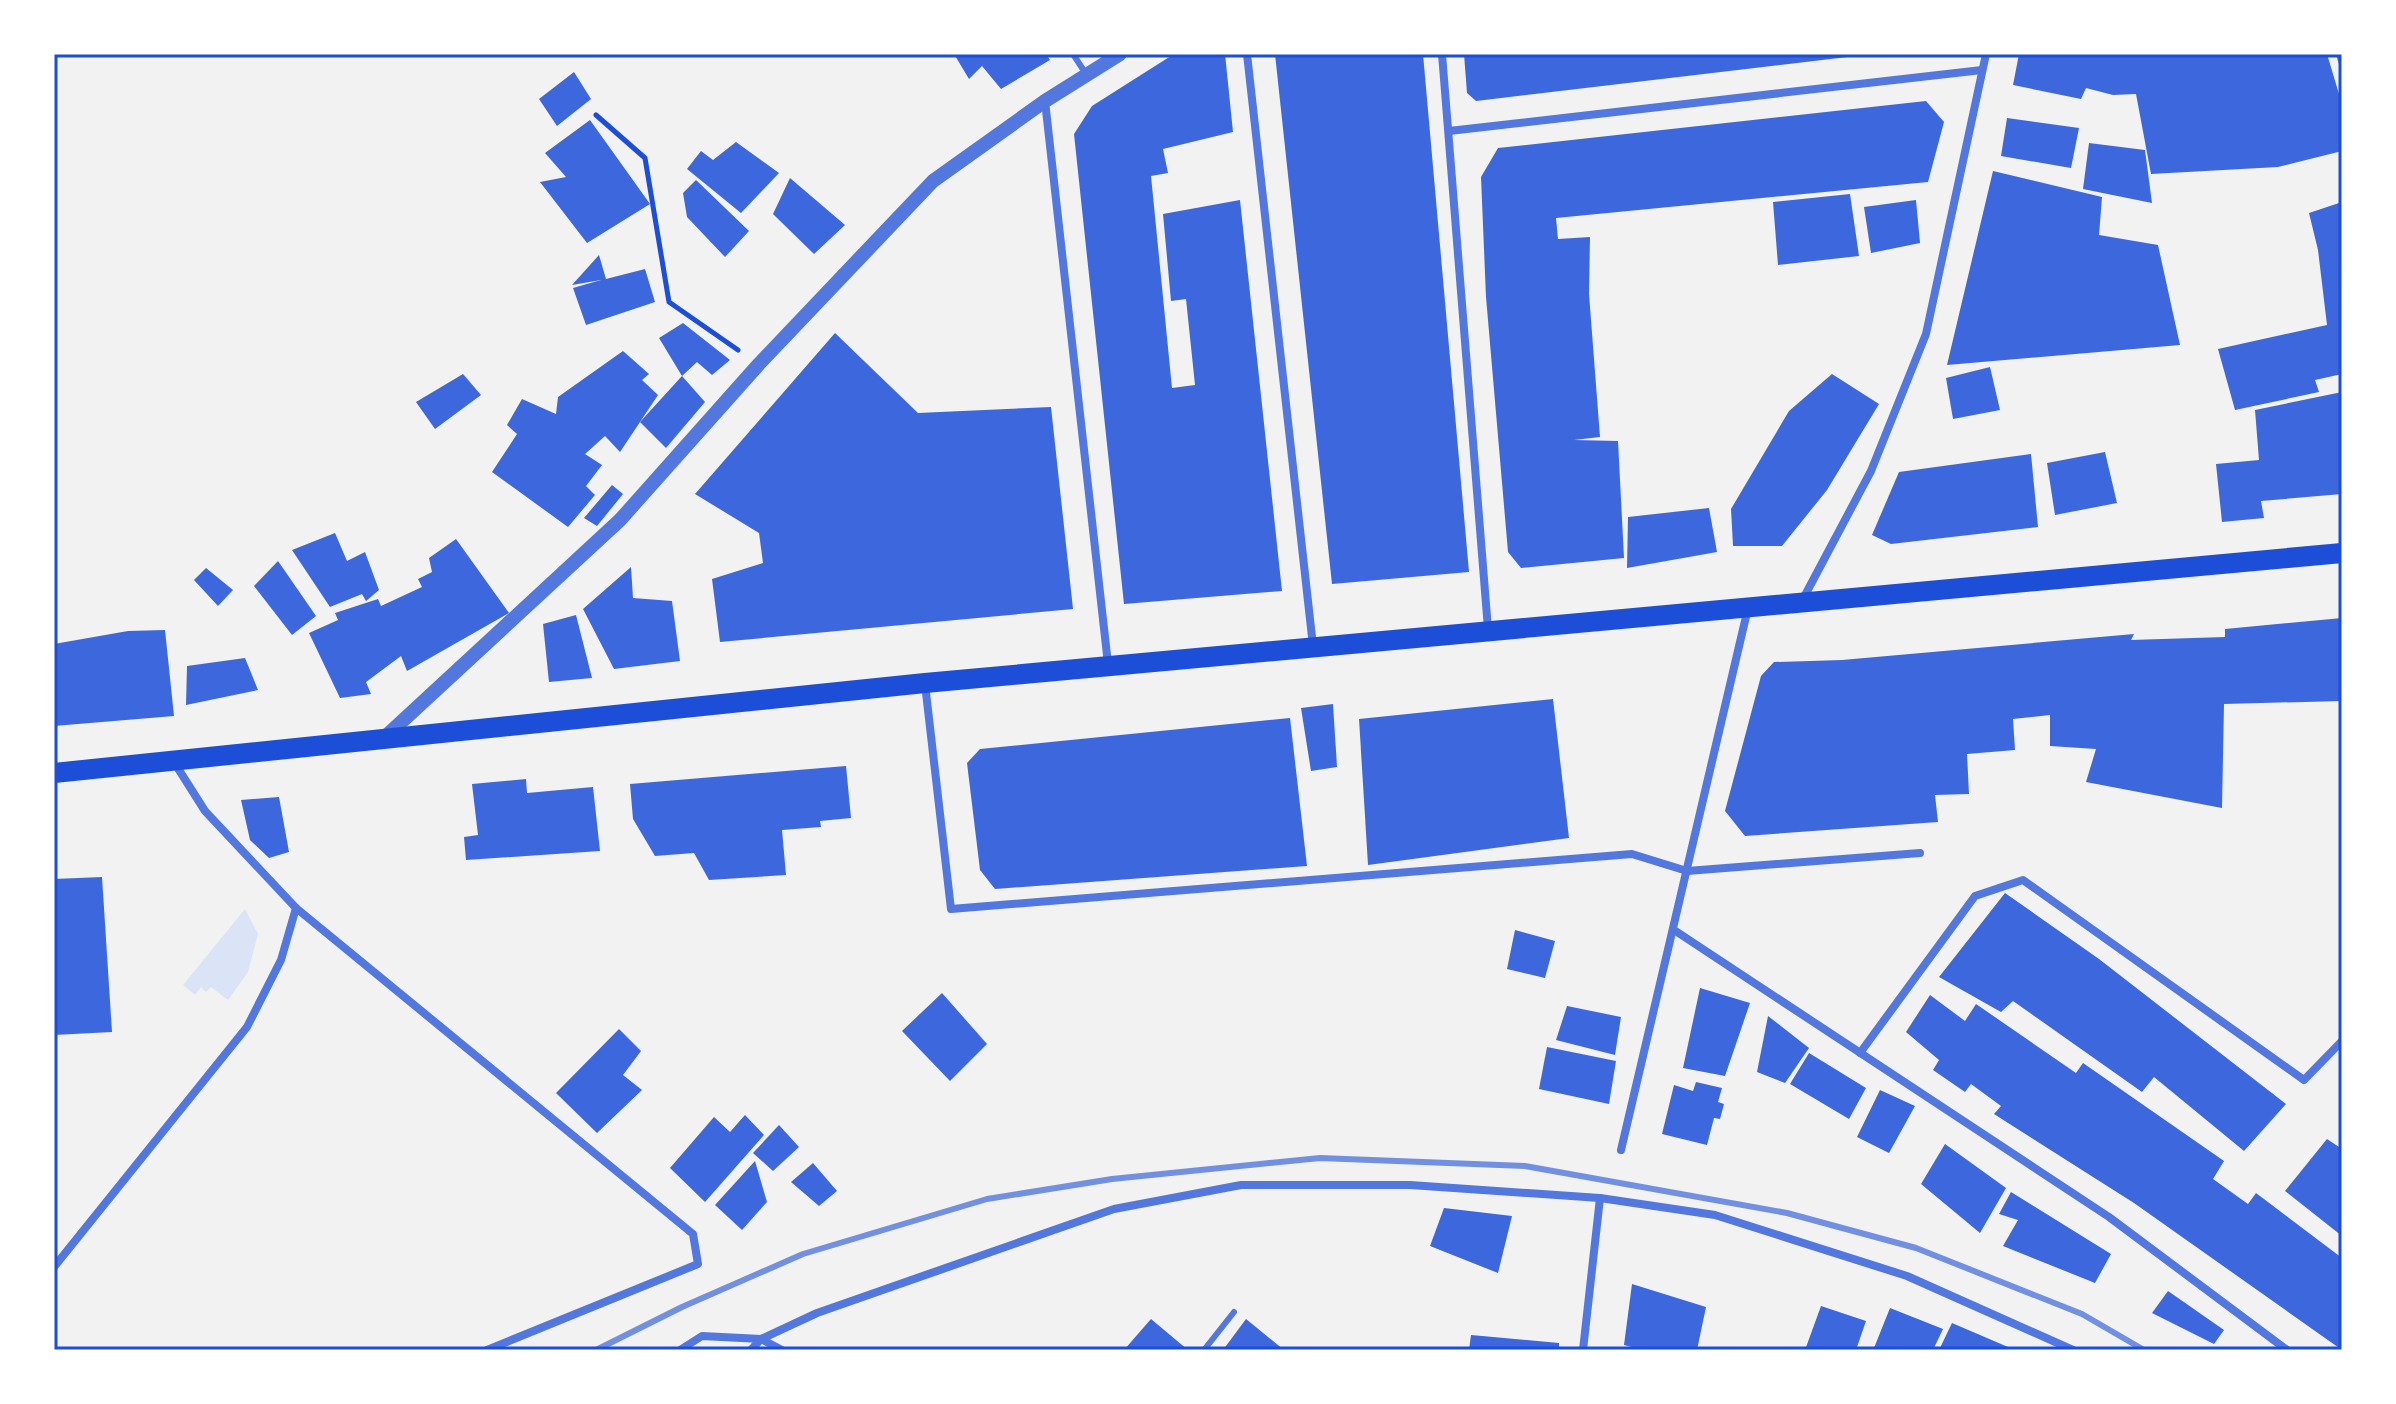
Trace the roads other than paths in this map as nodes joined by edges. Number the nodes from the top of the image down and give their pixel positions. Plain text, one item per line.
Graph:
1 (1073, 54) edge
2 (1120, 54) edge
3 (1247, 54) edge
4 (1442, 54) edge
5 (1986, 54) edge
6 (2340, 54) edge
7 (2342, 61) edge
8 (1982, 70) junction
9 (1088, 77) junction
10 (1045, 101) junction
11 (1449, 131) junction
12 (2342, 553) edge
13 (1801, 602) junction
14 (1748, 607) junction
15 (1488, 630) junction
16 (1313, 647) junction
17 (1109, 668) junction
18 (925, 683) junction
19 (384, 738) junction
20 (172, 758) junction
21 (54, 773) edge
22 (1920, 853) dead end
23 (1687, 871) junction
24 (296, 908) junction
25 (1674, 930) junction
26 (2342, 1041) edge
27 (1860, 1053) junction
28 (1621, 1150) dead end
29 (1600, 1198) junction
30 (54, 1267) edge
31 (1234, 1312) dead end
32 (761, 1339) junction
33 (487, 1350) edge
34 (680, 1350) edge
35 (751, 1350) edge
36 (782, 1350) edge
37 (1204, 1350) edge
38 (1583, 1350) edge
39 (2073, 1350) edge
40 (2287, 1350) edge

1 - 9 lane
2 - 9 street
3 - 16 street
4 - 11 street
5 - 8 street
6 - 7 street
8 - 11 street
8 - 13 street
9 - 10 street
10 - 17 street
10 - 19 street
11 - 15 street
12 - 13 main road
13 - 14 main road
14 - 15 main road
14 - 23 street
15 - 16 main road
16 - 17 main road
17 - 18 main road
18 - 19 main road
18 - 23 street
19 - 20 main road
20 - 21 main road
20 - 24 street
22 - 23 street
23 - 25 street
24 - 30 street
24 - 33 street
25 - 27 street
25 - 28 street
26 - 27 street
27 - 40 street
29 - 32 street
29 - 38 street
29 - 39 street
31 - 37 lane
32 - 34 street
32 - 35 street
32 - 36 street

